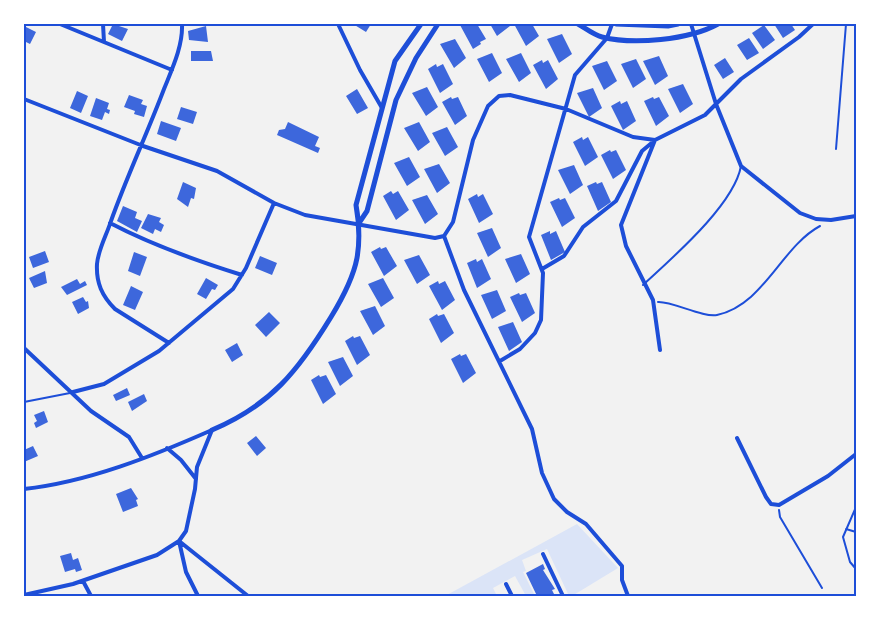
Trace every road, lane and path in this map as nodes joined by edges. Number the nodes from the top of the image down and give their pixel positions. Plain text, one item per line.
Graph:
1 (60, 24) edge
2 (103, 24) edge
3 (182, 24) edge
4 (338, 24) edge
5 (421, 24) edge
6 (438, 24) edge
7 (578, 24) edge
8 (614, 24) edge
9 (678, 24) edge
10 (692, 24) edge
11 (718, 24) edge
12 (813, 24) edge
13 (846, 24) edge
14 (694, 32) junction
15 (607, 38) junction
16 (104, 42) junction
17 (172, 70) junction
18 (24, 99) edge
19 (716, 104) junction
20 (382, 108) junction
21 (566, 108) junction
22 (655, 140) junction
23 (143, 146) junction
24 (836, 149) dead end
25 (741, 166) junction
26 (274, 203) junction
27 (856, 216) edge
28 (831, 220) junction
29 (110, 223) junction
30 (359, 224) junction
31 (444, 236) junction
32 (542, 269) junction
33 (242, 275) junction
34 (643, 286) junction
35 (653, 303) junction
36 (169, 343) junction
37 (24, 348) edge
38 (660, 350) dead end
39 (500, 361) junction
40 (73, 392) junction
41 (24, 402) edge
42 (212, 430) junction
43 (737, 438) dead end
44 (168, 448) junction
45 (856, 454) edge
46 (142, 458) junction
47 (196, 479) junction
48 (24, 489) edge
49 (779, 506) junction
50 (856, 507) edge
51 (846, 529) junction
52 (856, 532) edge
53 (179, 541) junction
54 (543, 554) dead end
55 (856, 569) edge
56 (83, 581) junction
57 (506, 584) dead end
58 (822, 588) dead end
59 (24, 595) edge
60 (91, 596) edge
61 (198, 596) edge
62 (248, 596) edge
63 (512, 596) edge
64 (563, 596) edge
65 (628, 596) edge

1 - 16 street
2 - 16 street
3 - 17 street
4 - 20 street
5 - 20 street
6 - 30 street
7 - 15 street
8 - 9 street
8 - 15 street
10 - 14 street
11 - 14 street
12 - 19 street
13 - 24 path
14 - 15 street
14 - 19 street
15 - 21 street
16 - 17 street
17 - 23 street
18 - 23 street
19 - 22 street
19 - 25 street
20 - 30 street
21 - 22 street
21 - 31 street
21 - 32 street
22 - 32 street
22 - 34 street
23 - 26 street
23 - 29 street
25 - 28 street
25 - 34 lane
26 - 30 street
26 - 33 street
27 - 28 street
28 - 35 path
29 - 33 street
29 - 36 street
30 - 31 street
30 - 42 street
31 - 39 street
32 - 39 street
33 - 36 street
34 - 35 street
35 - 38 street
36 - 40 street
37 - 40 street
39 - 65 street
40 - 41 lane
40 - 46 street
42 - 44 street
42 - 47 street
43 - 49 street
44 - 46 street
44 - 47 street
45 - 49 street
46 - 48 street
47 - 53 street
49 - 58 path
50 - 51 path
51 - 52 path
51 - 55 path
53 - 56 street
53 - 61 street
53 - 62 street
54 - 64 street
56 - 59 street
56 - 60 street
57 - 63 street

